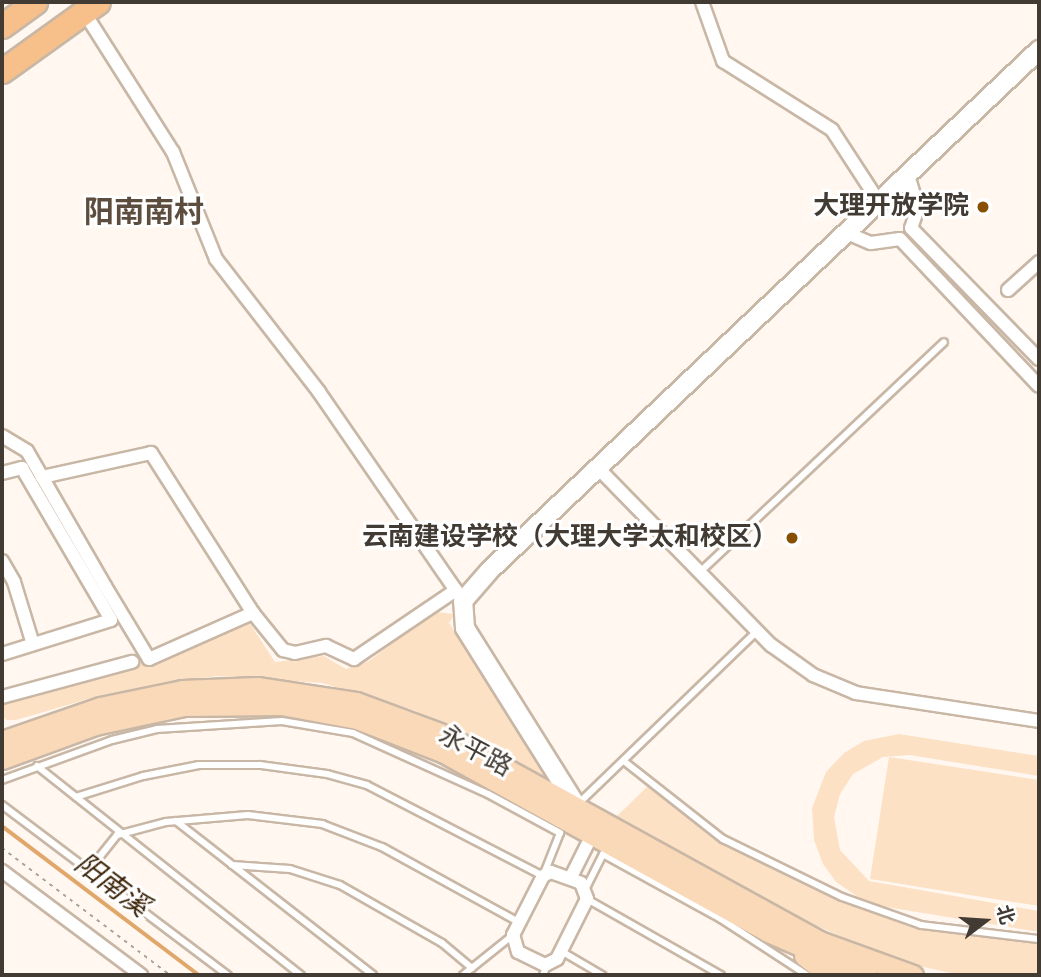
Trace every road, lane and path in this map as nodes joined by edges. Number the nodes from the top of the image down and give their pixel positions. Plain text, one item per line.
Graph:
1 (35, 2) edge
2 (702, 2) edge
3 (91, 7) edge
4 (2, 26) edge
5 (1039, 50) edge
6 (2, 71) edge
7 (908, 175) junction
8 (879, 202) junction
9 (847, 233) junction
10 (1039, 262) edge
11 (1008, 290) dead end
12 (944, 342) dead end
13 (1039, 359) edge
14 (1039, 386) edge
15 (2, 436) edge
16 (598, 468) junction
17 (2, 473) edge
18 (42, 477) junction
19 (2, 561) edge
20 (700, 572) junction
21 (459, 596) junction
22 (253, 612) junction
23 (757, 631) junction
24 (33, 644) junction
25 (2, 654) edge
26 (132, 662) dead end
27 (2, 698) edge
28 (1039, 721) edge
29 (50, 723) junction
30 (2, 729) edge
31 (2, 741) edge
32 (2, 759) edge
33 (625, 762) junction
34 (37, 766) junction
35 (2, 780) edge
36 (76, 797) junction
37 (2, 805) edge
38 (576, 805) junction
39 (176, 821) junction
40 (597, 826) junction
41 (122, 833) junction
42 (2, 848) edge
43 (232, 865) junction
44 (89, 870) junction
45 (2, 871) edge
46 (543, 876) junction
47 (570, 877) junction
48 (586, 894) junction
49 (520, 923) junction
50 (768, 932) junction
51 (513, 935) junction
52 (1039, 939) edge
53 (819, 940) junction
54 (561, 951) junction
55 (472, 968) junction
56 (545, 970) edge
57 (861, 974) edge
58 (141, 975) edge
59 (170, 975) edge
60 (228, 975) edge
61 (301, 975) edge
62 (373, 975) edge
63 (463, 975) edge
64 (602, 975) edge
65 (721, 975) edge
66 (807, 975) edge
67 (829, 975) edge
68 (913, 975) edge

1 - 4 highway
2 - 8 street
3 - 6 highway
3 - 21 street
5 - 7 street
7 - 8 street
7 - 13 street
8 - 9 street
9 - 14 street
9 - 16 street
10 - 11 street
12 - 20 lane
15 - 18 street
16 - 20 street
16 - 21 street
17 - 24 street
18 - 22 street
18 - 22 street
19 - 24 street
20 - 23 street
21 - 22 street
21 - 38 street
23 - 28 street
23 - 33 lane
24 - 25 street
26 - 27 street
29 - 30 main road
29 - 31 main road, 永平路
29 - 38 main road, 永平路
32 - 40 main road, 永平路
33 - 38 lane
33 - 52 lane
34 - 35 lane
34 - 36 lane
34 - 46 lane
36 - 41 lane
36 - 46 lane
37 - 44 lane
38 - 40 main road, 永平路
39 - 41 lane
39 - 43 lane
39 - 49 lane
40 - 47 street
40 - 50 main road, 永平路
40 - 53 main road, 永平路
41 - 44 lane
41 - 61 lane
42 - 59 path
43 - 55 lane
43 - 62 lane
44 - 60 lane
45 - 58 street
46 - 47 street
46 - 49 street
47 - 48 street
48 - 54 street
48 - 65 lane
48 - 66 lane
49 - 51 street
50 - 57 main road, 永平路
50 - 67 main road
51 - 55 lane
51 - 56 street
53 - 57 main road
53 - 68 main road, 永平路
54 - 56 street
54 - 64 lane
55 - 63 lane

